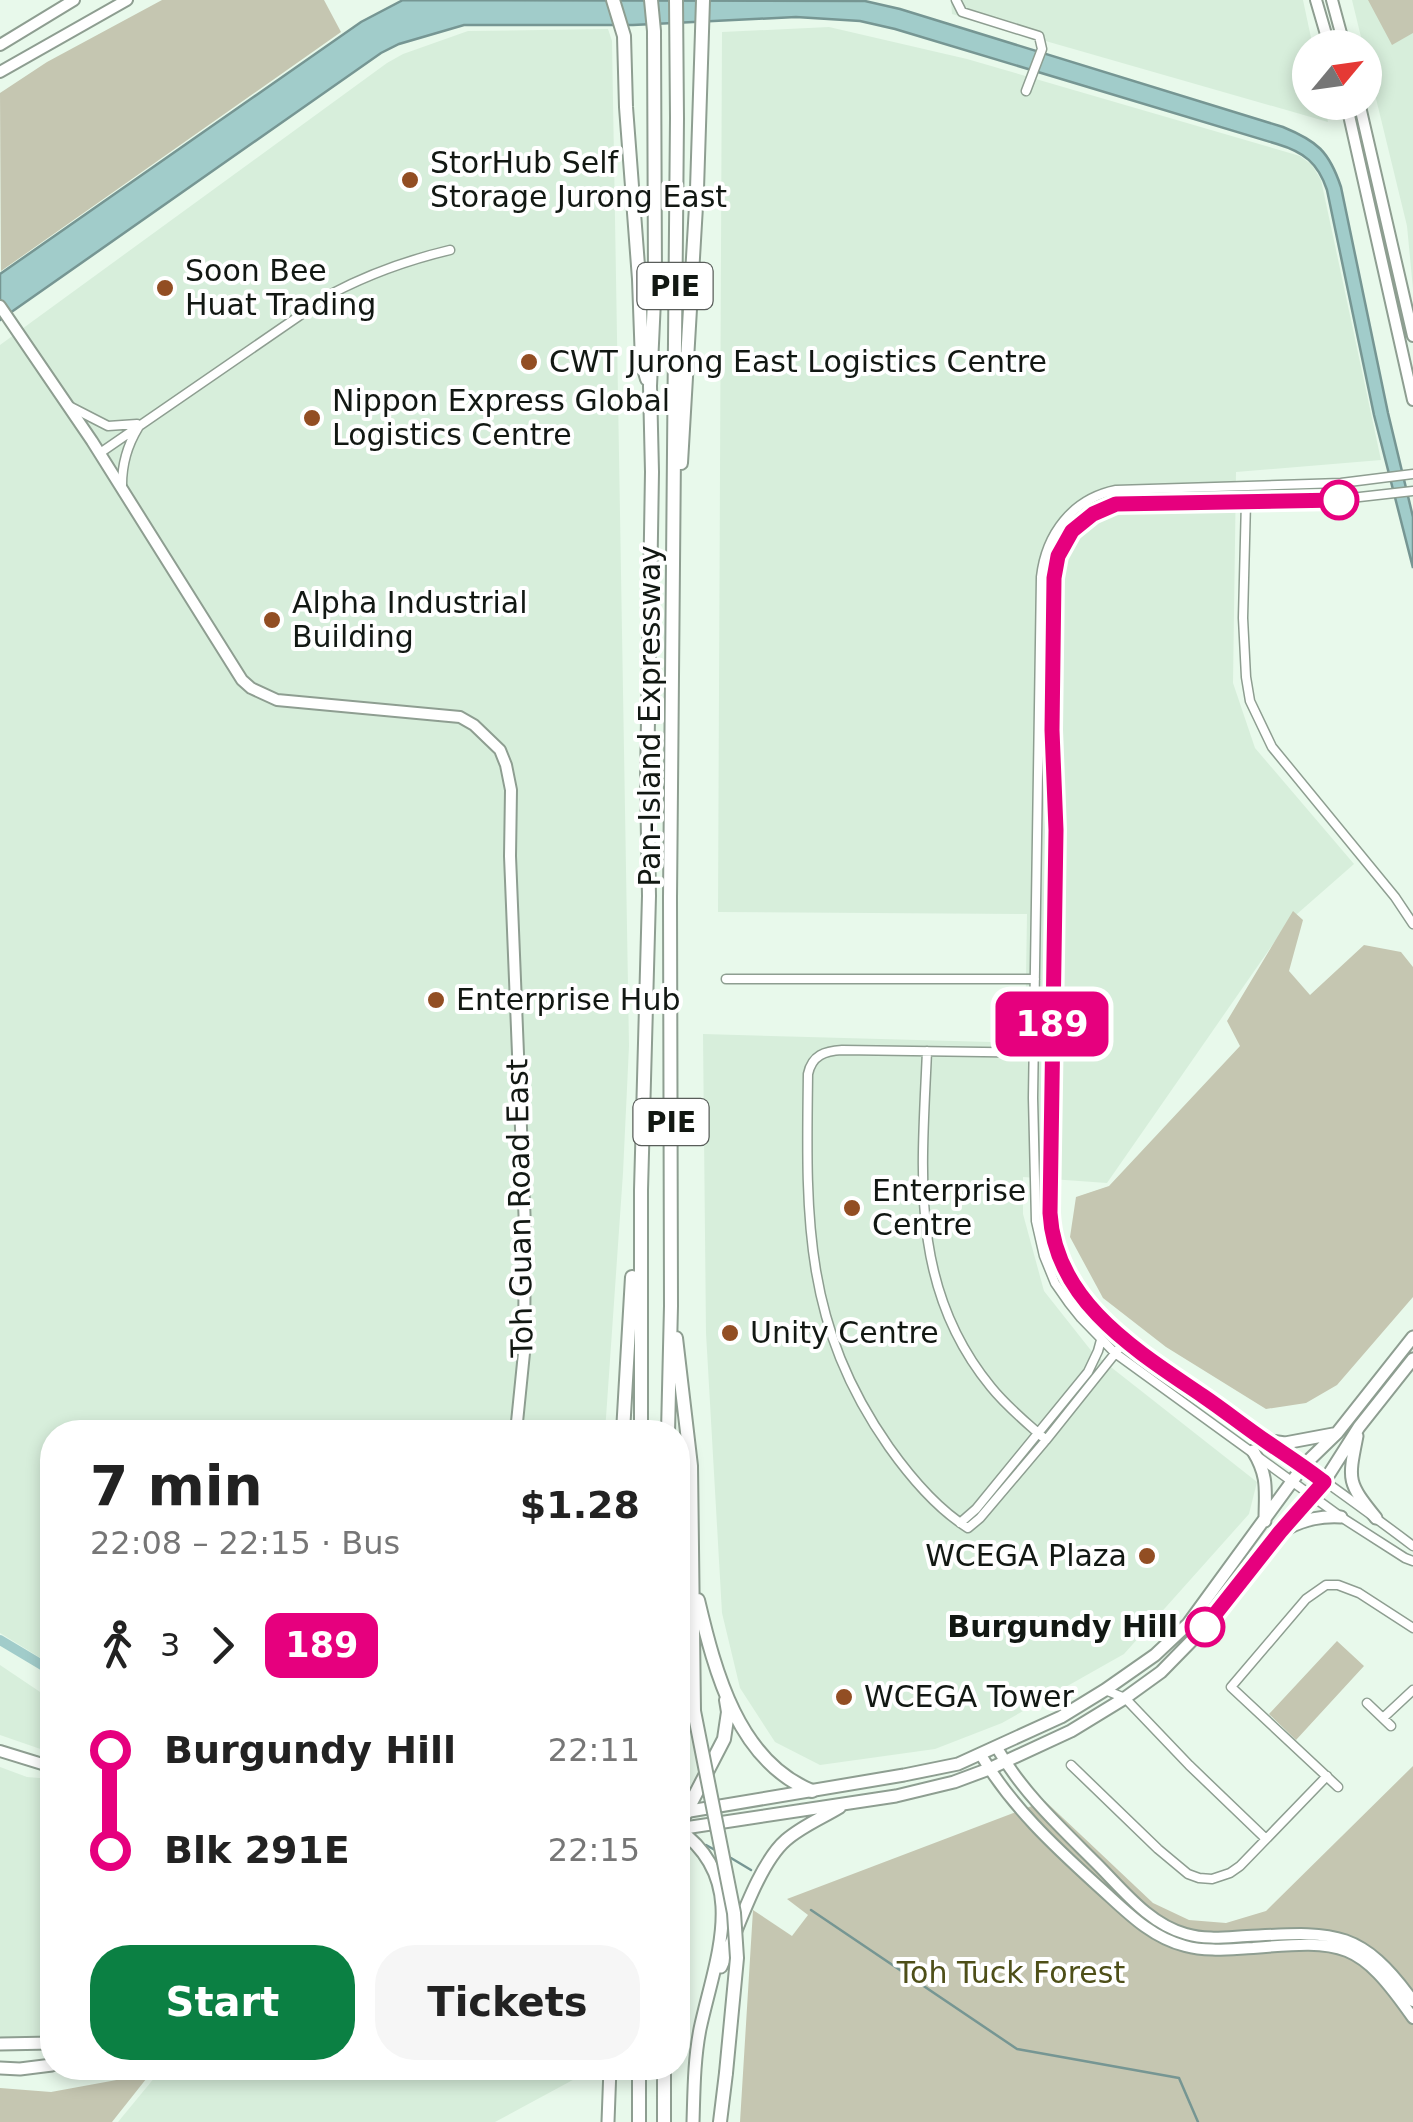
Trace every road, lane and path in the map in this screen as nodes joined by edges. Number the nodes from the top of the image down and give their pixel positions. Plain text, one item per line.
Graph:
1 (74, 0) edge
2 (127, 0) edge
3 (613, 0) edge
4 (652, 0) edge
5 (676, 0) edge
6 (703, 0) edge
7 (956, 0) edge
8 (1316, 0) edge
9 (1332, 0) edge
10 (1325, 30) edge
11 (1340, 30) edge
12 (0, 44) edge
13 (0, 72) edge
14 (1026, 91) dead end
15 (1350, 120) edge
16 (1362, 120) edge
17 (450, 250) dead end
18 (0, 306) edge
19 (1413, 336) edge
20 (650, 386) junction
21 (1413, 400) edge
22 (68, 404) junction
23 (140, 424) junction
24 (100, 453) junction
25 (1409, 475) edge
26 (122, 488) junction
27 (1411, 491) edge
28 (1246, 500) junction
29 (673, 545) junction
30 (1413, 924) edge
31 (726, 979) dead end
32 (1035, 979) junction
33 (927, 1051) junction
34 (1034, 1052) junction
35 (1052, 1053) junction
36 (641, 1190) junction
37 (671, 1306) junction
38 (1413, 1336) edge
39 (1101, 1340) junction
40 (1125, 1340) junction
41 (1116, 1352) junction
42 (1413, 1359) edge
43 (517, 1420) edge
44 (623, 1420) edge
45 (641, 1420) edge
46 (668, 1420) edge
47 (685, 1420) edge
48 (1359, 1427) junction
49 (1337, 1433) junction
50 (1042, 1437) junction
51 (1264, 1440) junction
52 (1252, 1451) junction
53 (690, 1458) edge
54 (1304, 1466) junction
55 (1293, 1480) junction
56 (1324, 1482) junction
57 (1312, 1496) junction
58 (1341, 1517) junction
59 (1376, 1518) junction
60 (1265, 1521) junction
61 (1280, 1532) junction
62 (1413, 1546) edge
63 (1413, 1561) edge
64 (693, 1580) junction
65 (1413, 1628) edge
66 (1104, 1690) junction
67 (1413, 1690) edge
68 (725, 1692) junction
69 (1126, 1698) junction
70 (1367, 1703) dead end
71 (1383, 1718) junction
72 (1391, 1726) dead end
73 (997, 1748) junction
74 (0, 1751) edge
75 (981, 1756) junction
76 (1005, 1762) junction
77 (40, 1764) edge
78 (1071, 1765) dead end
79 (989, 1769) junction
80 (1327, 1776) junction
81 (1338, 1787) dead end
82 (812, 1791) junction
83 (690, 1798) edge
84 (846, 1803) junction
85 (690, 1811) edge
86 (690, 1827) edge
87 (690, 1837) edge
88 (1266, 1838) junction
89 (713, 1984) junction
90 (1413, 2001) edge
91 (1413, 2018) edge
92 (40, 2042) edge
93 (0, 2044) edge
94 (40, 2066) edge
95 (0, 2068) edge
96 (610, 2080) edge
97 (639, 2080) edge
98 (664, 2080) edge
99 (608, 2122) edge
100 (636, 2122) edge
101 (664, 2122) edge
102 (693, 2122) edge
103 (720, 2122) edge

1 - 12 street
2 - 13 street
3 - 20 highway
4 - 20 highway, Pan-Island Expressway / PIE
5 - 29 highway, Pan-Island Expressway / PIE
6 - 29 highway
7 - 14 street
8 - 10 street
9 - 11 street
15 - 21 street
16 - 19 street
17 - 23 street
18 - 22 street, Toh Guan Road East
20 - 36 highway, Pan-Island Expressway / PIE
22 - 23 street
22 - 24 street, Toh Guan Road East
23 - 24 street
23 - 26 street
24 - 26 street, Toh Guan Road East
25 - 32 street
26 - 43 street, Toh Guan Road East
27 - 28 street
28 - 30 street
28 - 35 street
29 - 37 highway, Pan-Island Expressway / PIE
31 - 32 street
32 - 34 street
33 - 34 street
33 - 50 street
33 - 50 street
34 - 35 street
34 - 39 street
35 - 40 street
36 - 44 highway
36 - 45 highway, Pan-Island Expressway / PIE
37 - 46 highway, Pan-Island Expressway / PIE
37 - 47 highway
38 - 49 main road
39 - 41 street
39 - 50 street
40 - 41 street
40 - 51 street
41 - 50 street
41 - 52 street
42 - 48 main road
48 - 56 main road
48 - 59 main road
49 - 51 main road
49 - 54 main road
51 - 54 street
52 - 55 street
52 - 60 main road
53 - 64 highway
54 - 55 main road
54 - 56 street
55 - 57 street
55 - 60 main road
56 - 57 main road
56 - 59 street
57 - 58 street
57 - 61 main road
58 - 61 main road
58 - 63 street
59 - 62 street
60 - 66 main road
61 - 69 main road
64 - 68 highway
64 - 103 highway, bridge
65 - 80 street
66 - 69 street
66 - 73 main road
67 - 71 street
68 - 82 highway
68 - 83 highway
69 - 76 main road
69 - 88 street
70 - 71 street
71 - 72 street
73 - 75 main road
73 - 76 street
74 - 77 street
75 - 79 street
75 - 82 main road
76 - 79 main road
76 - 90 street
78 - 88 street
79 - 84 main road
79 - 91 street
80 - 81 street
80 - 88 street
82 - 85 main road
84 - 86 main road
84 - 89 main road
87 - 89 main road
89 - 102 main road
92 - 93 main road
94 - 95 main road
96 - 99 main road
97 - 100 highway
98 - 101 highway

